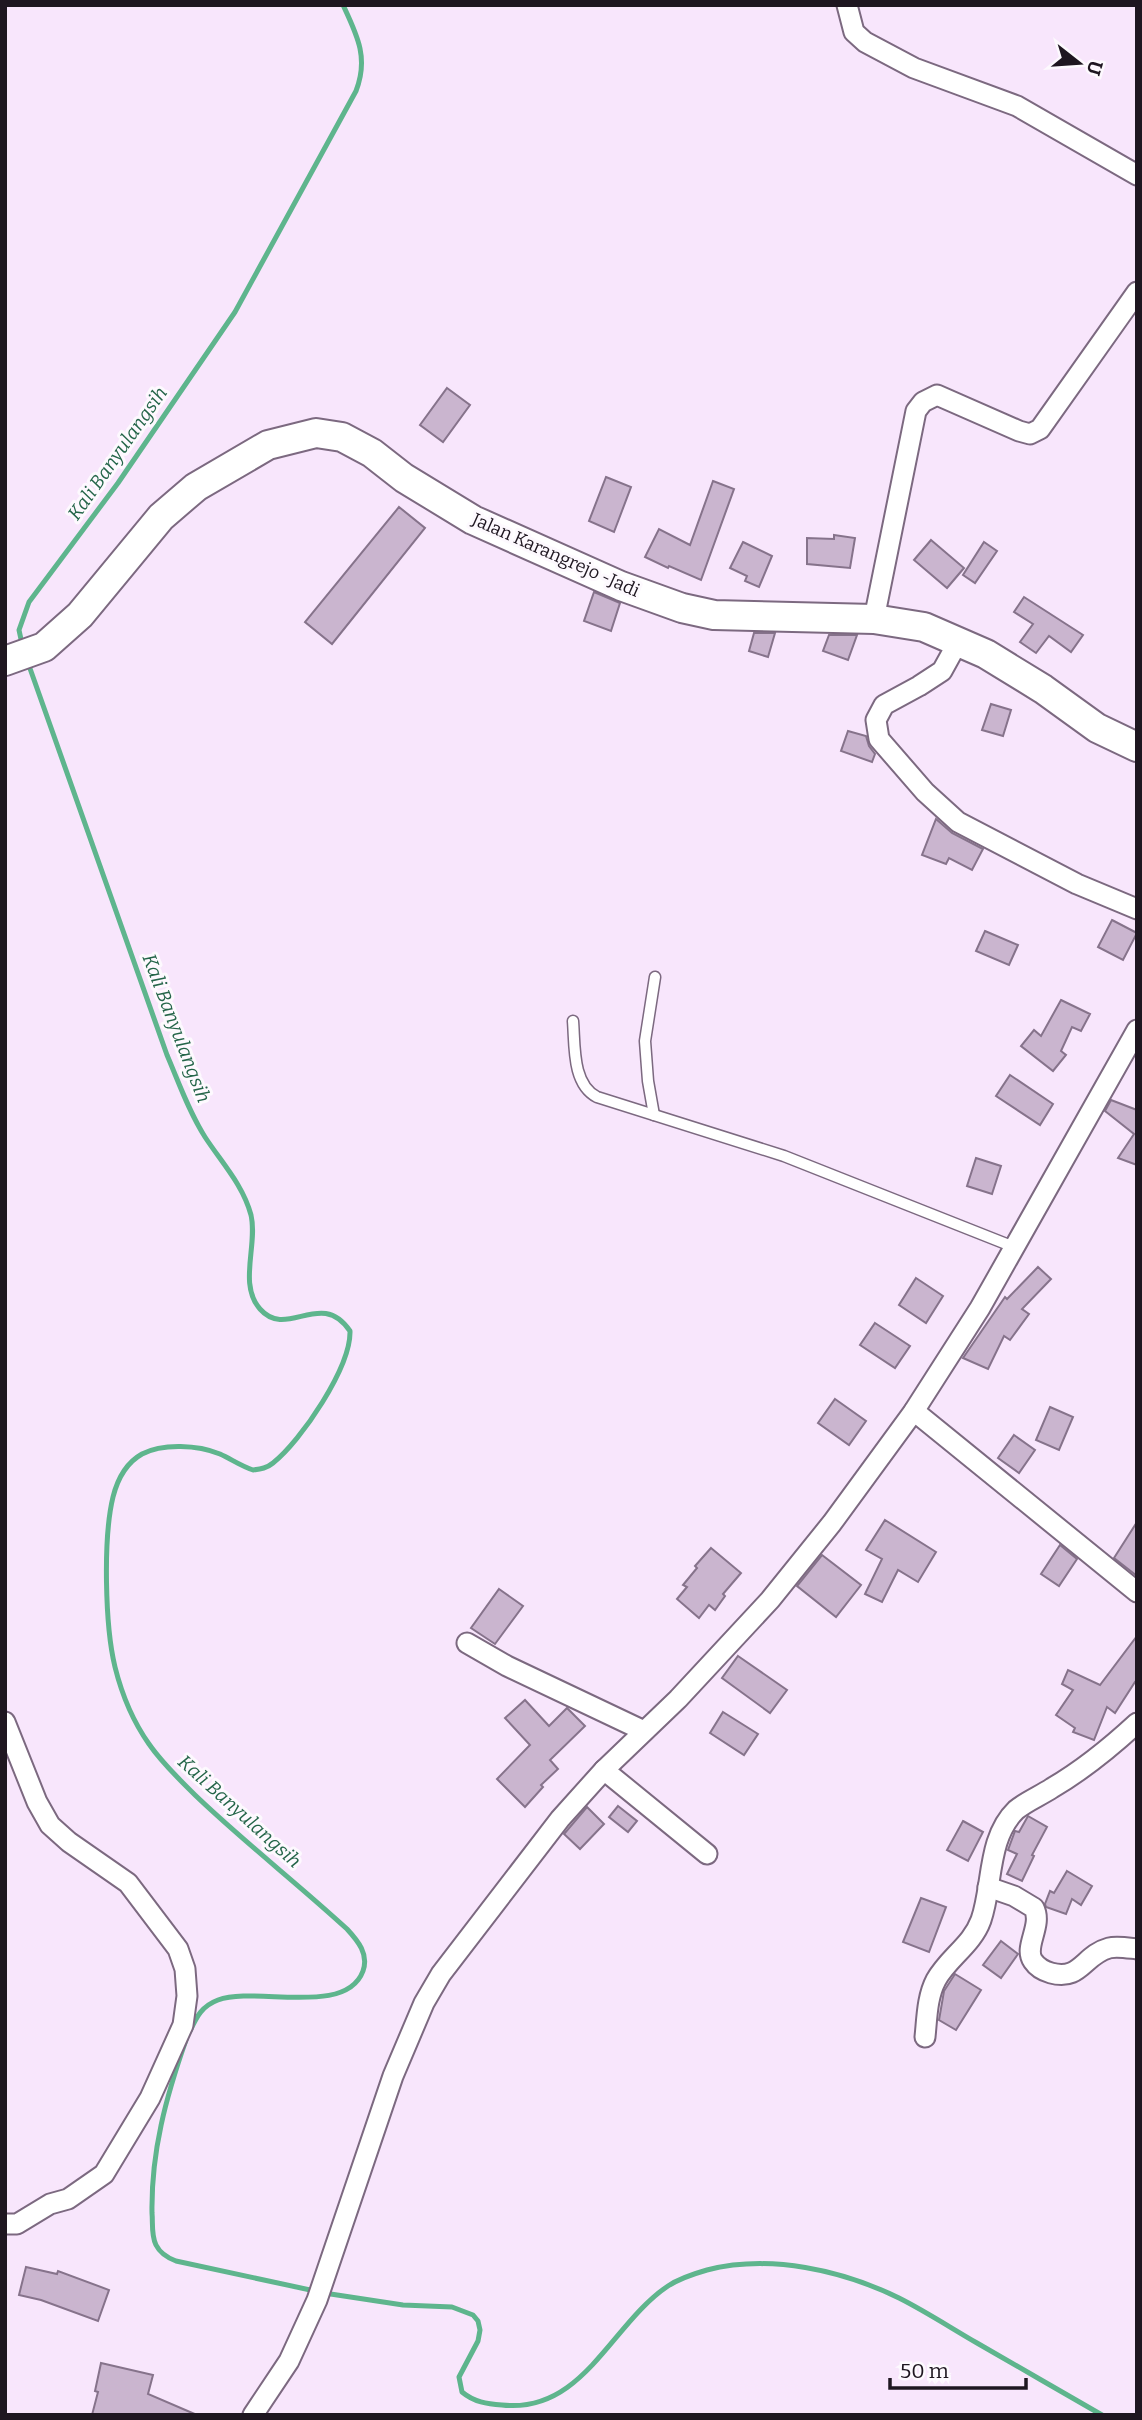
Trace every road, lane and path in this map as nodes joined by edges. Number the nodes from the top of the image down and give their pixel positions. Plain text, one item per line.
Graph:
1 (847, 5) edge
2 (1137, 175) edge
3 (1137, 292) edge
4 (874, 619) junction
5 (958, 642) junction
6 (6, 660) edge
7 (1137, 747) edge
8 (1137, 909) edge
9 (655, 976) dead end
10 (573, 1021) dead end
11 (1137, 1030) edge
12 (654, 1115) junction
13 (1014, 1247) junction
14 (914, 1411) junction
15 (1137, 1592) edge
16 (467, 1643) dead end
17 (5, 1722) edge
18 (1137, 1723) edge
19 (644, 1731) junction
20 (604, 1770) junction
21 (707, 1854) dead end
22 (988, 1887) junction
23 (1137, 1949) edge
24 (925, 2037) dead end
25 (5, 2224) edge
26 (253, 2415) edge

1 - 2 street
3 - 4 street
4 - 5 street, Jalan Karangrejo -Jadi
4 - 6 street, Jalan Karangrejo -Jadi
5 - 7 street, Jalan Karangrejo -Jadi
5 - 8 street
9 - 12 lane
10 - 12 lane
11 - 13 street
12 - 13 lane
13 - 14 street
14 - 15 street
14 - 19 street
16 - 19 street
17 - 25 street
18 - 22 street
19 - 20 street
20 - 21 street
20 - 26 street
22 - 23 street
22 - 24 street

